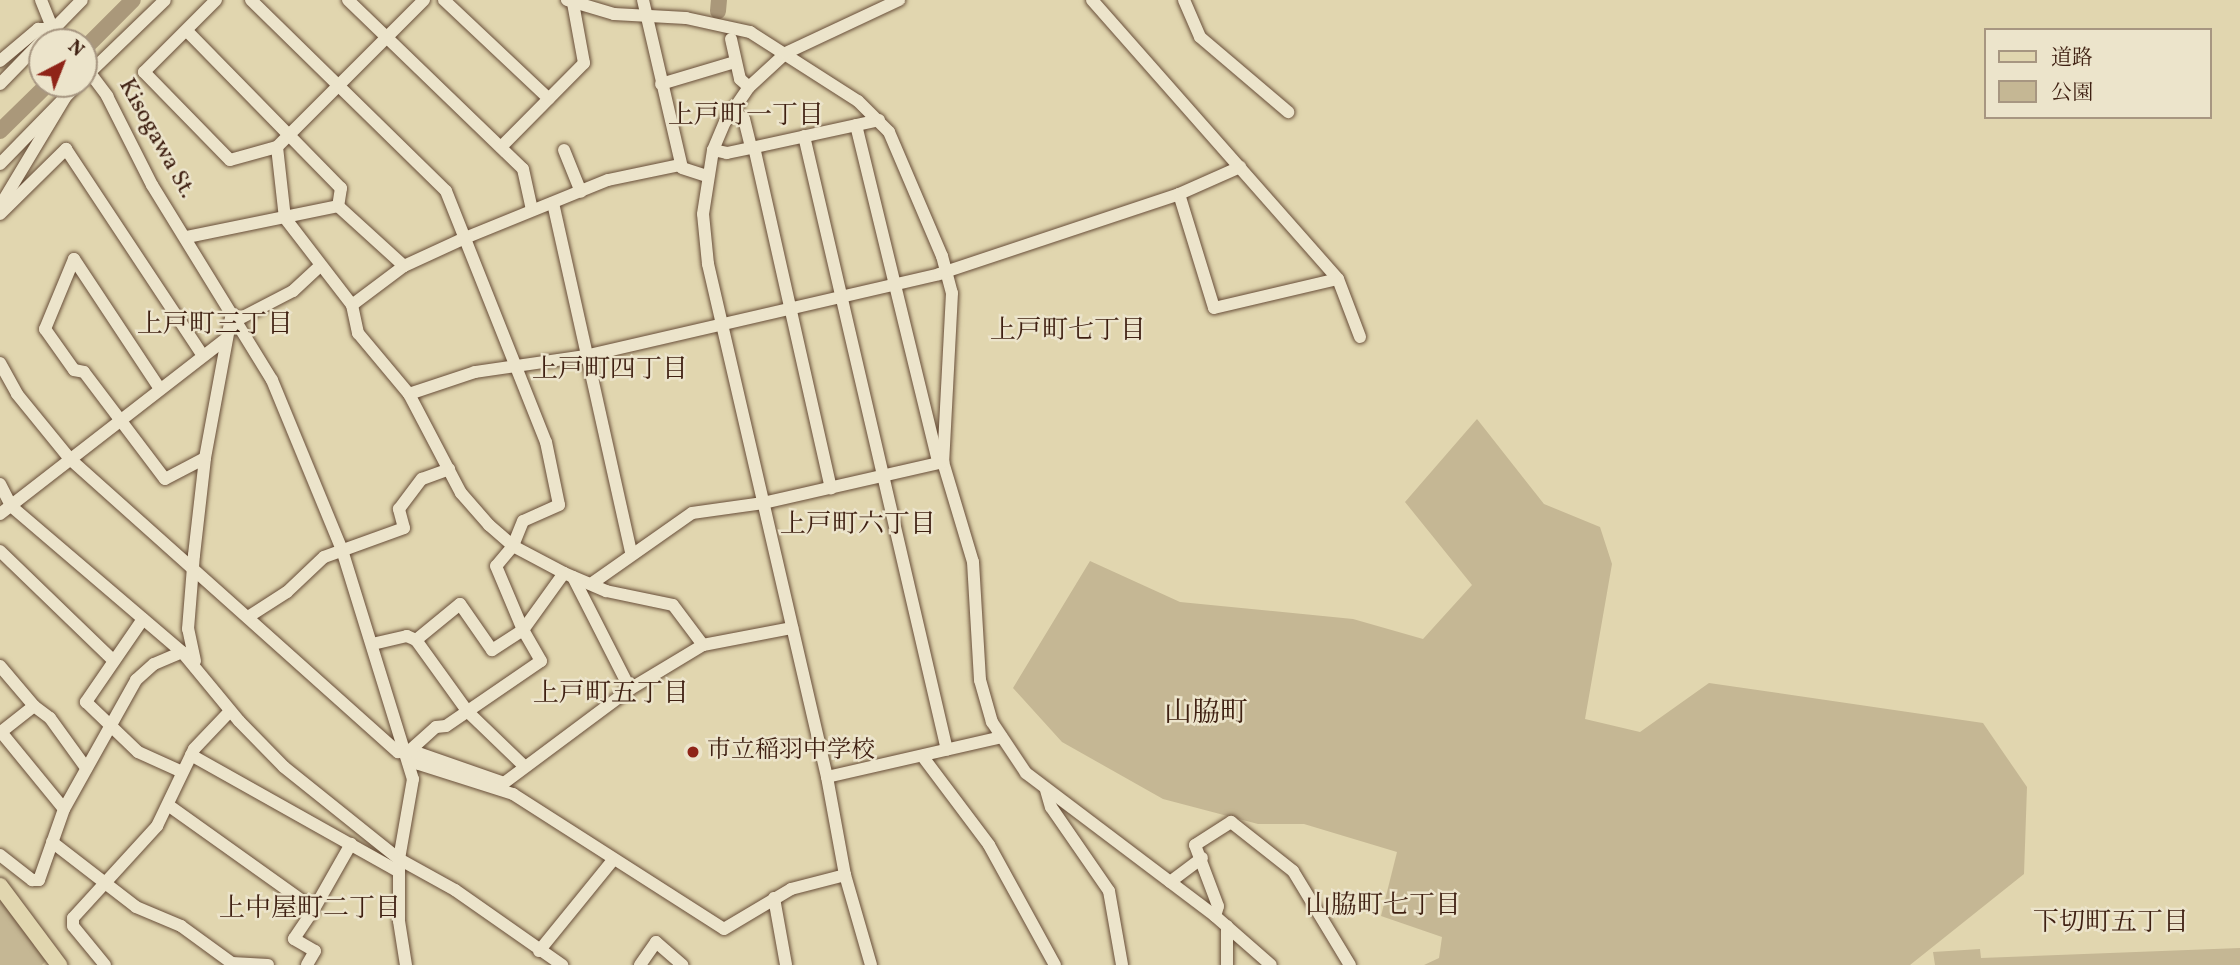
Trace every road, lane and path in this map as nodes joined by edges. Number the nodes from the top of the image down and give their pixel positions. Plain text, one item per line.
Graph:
1 (41, 0) edge
2 (82, 0) edge
3 (164, 0) edge
4 (216, 0) edge
5 (251, 0) edge
6 (348, 0) edge
7 (424, 0) edge
8 (444, 0) edge
9 (642, 0) edge
10 (899, 0) edge
11 (1092, 0) edge
12 (1184, 0) edge
13 (570, 2) edge
14 (646, 17) junction
15 (53, 28) edge
16 (54, 28) edge
17 (187, 32) junction
18 (28, 37) edge
19 (387, 38) junction
20 (732, 39) dead end
21 (786, 53) junction
22 (28, 55) edge
23 (98, 60) edge
24 (0, 61) edge
25 (735, 62) junction
26 (0, 84) edge
27 (661, 84) junction
28 (339, 86) junction
29 (749, 87) junction
30 (98, 92) edge
31 (65, 98) joint
32 (549, 99) junction
33 (732, 111) junction
34 (1288, 112) dead end
35 (879, 120) junction
36 (856, 125) junction
37 (290, 134) junction
38 (804, 136) junction
39 (277, 147) junction
40 (501, 147) junction
41 (752, 148) junction
42 (564, 150) dead end
43 (713, 150) junction
44 (0, 164) edge
45 (680, 165) junction
46 (1240, 167) junction
47 (707, 176) junction
48 (581, 191) junction
49 (1179, 194) junction
50 (553, 203) junction
51 (0, 205) edge
52 (338, 206) junction
53 (532, 211) junction
54 (0, 214) edge
55 (285, 218) junction
56 (187, 237) junction
57 (465, 238) junction
58 (320, 266) junction
59 (404, 266) junction
60 (947, 272) junction
61 (1338, 279) junction
62 (894, 285) junction
63 (842, 296) junction
64 (352, 305) junction
65 (790, 309) junction
66 (235, 316) junction
67 (722, 325) junction
68 (1360, 337) dead end
69 (226, 339) junction
70 (203, 356) junction
71 (585, 356) junction
72 (0, 363) edge
73 (518, 369) junction
74 (160, 389) junction
75 (410, 394) junction
76 (121, 420) junction
77 (205, 458) junction
78 (70, 460) junction
79 (941, 463) junction
80 (449, 468) junction
81 (883, 476) junction
82 (0, 484) edge
83 (831, 488) junction
84 (763, 503) junction
85 (5, 510) edge
86 (513, 545) junction
87 (342, 550) junction
88 (0, 551) edge
89 (631, 553) junction
90 (192, 572) junction
91 (569, 575) junction
92 (591, 584) junction
93 (248, 617) junction
94 (143, 619) junction
95 (792, 628) junction
96 (523, 631) junction
97 (416, 640) junction
98 (372, 644) junction
99 (703, 645) junction
100 (182, 652) junction
101 (114, 662) junction
102 (0, 666) edge
103 (204, 677) junction
104 (630, 689) junction
105 (34, 706) junction
106 (230, 711) junction
107 (468, 712) junction
108 (112, 727) junction
109 (0, 731) edge
110 (1001, 737) junction
111 (947, 750) junction
112 (407, 753) junction
113 (191, 755) junction
114 (923, 757) junction
115 (523, 765) junction
116 (86, 768) junction
117 (181, 772) junction
118 (827, 777) junction
119 (1045, 789) junction
120 (168, 804) junction
121 (64, 809) junction
122 (52, 842) junction
123 (351, 844) junction
124 (0, 855) edge
125 (1202, 858) junction
126 (613, 860) junction
127 (398, 865) junction
128 (845, 875) junction
129 (1170, 882) junction
130 (104, 884) junction
131 (0, 886) edge
132 (774, 898) junction
133 (314, 909) junction
134 (1215, 916) junction
135 (1227, 926) junction
136 (539, 951) junction
137 (59, 965) edge
138 (105, 965) edge
139 (268, 965) edge
140 (307, 965) edge
141 (406, 965) edge
142 (562, 965) edge
143 (640, 965) edge
144 (682, 965) edge
145 (786, 965) edge
146 (871, 965) edge
147 (1055, 965) edge
148 (1122, 965) edge
149 (1227, 965) edge
150 (1271, 965) edge
151 (1350, 965) edge

1 - 15 street
2 - 16 street
3 - 23 street
4 - 17 street
5 - 28 street
6 - 19 street
7 - 19 street
8 - 32 street
9 - 14 street
10 - 21 street
11 - 46 street
12 - 34 street
13 - 14 street
13 - 32 street
14 - 21 street
14 - 27 street
17 - 37 street
17 - 39 street
18 - 24 street
19 - 28 street
19 - 40 street
20 - 25 street
21 - 29 street
21 - 35 street
22 - 26 street
25 - 27 street
25 - 29 street
27 - 45 street
28 - 37 street
28 - 57 street
29 - 33 street
30 - 56 street, Kisogawa St.
31 - 44 street
31 - 51 street
32 - 40 street
33 - 41 street
33 - 43 street
35 - 36 street
35 - 60 street
36 - 38 street
36 - 62 street
37 - 39 street
37 - 52 street
38 - 41 street
38 - 63 street
39 - 55 street
40 - 53 street
41 - 43 street
41 - 65 street
42 - 48 street
43 - 47 street
45 - 47 street
45 - 48 street
46 - 49 street
46 - 61 street
47 - 67 street
48 - 50 street
49 - 60 street
49 - 61 street
50 - 53 street
50 - 71 street
52 - 55 street
52 - 59 street
53 - 57 street
54 - 70 street
55 - 56 street
55 - 58 street
56 - 66 street, Kisogawa St.
57 - 59 street
57 - 73 street
58 - 64 street
58 - 66 street
59 - 64 street
60 - 62 street
60 - 79 street
61 - 68 street
62 - 63 street
62 - 79 street
63 - 65 street
63 - 81 street
64 - 75 street
65 - 67 street
65 - 83 street
66 - 69 street
66 - 87 street, Kisogawa St.
67 - 71 street
67 - 84 street
69 - 70 street
69 - 77 street
70 - 74 street
71 - 73 street
71 - 89 street
72 - 78 street
73 - 75 street
73 - 86 street
74 - 76 street
74 - 76 street
75 - 80 street
76 - 77 street
76 - 78 street
77 - 90 street
78 - 85 street
78 - 90 street
79 - 81 street
79 - 110 street
80 - 86 street
80 - 87 street
81 - 83 street
81 - 111 street
82 - 85 street
83 - 84 street
84 - 89 street
84 - 95 street
85 - 94 street
86 - 91 street
86 - 96 street
87 - 93 street
87 - 98 street, Kisogawa St.
88 - 101 street
89 - 92 street
90 - 93 street
90 - 103 street
91 - 92 street
91 - 96 street
91 - 104 street
92 - 99 street
93 - 112 street
94 - 100 street
94 - 101 street
95 - 99 street
95 - 118 street
96 - 97 street
96 - 107 street
97 - 98 street
97 - 107 street
98 - 112 street, Kisogawa St.
99 - 104 street
100 - 103 street
100 - 108 street
101 - 108 street
102 - 105 street
103 - 106 street
104 - 115 street
105 - 109 street
105 - 116 street
106 - 113 street
106 - 127 street
107 - 112 street
107 - 115 street
108 - 116 street
108 - 117 street
109 - 121 street
110 - 111 street
110 - 119 street
111 - 114 street
112 - 115 street
112 - 126 street
112 - 127 street, Kisogawa St.
113 - 117 street
113 - 123 street
114 - 118 street
114 - 147 street
116 - 121 street
117 - 120 street
118 - 128 street
119 - 129 street
119 - 148 street
120 - 130 street
120 - 133 street
121 - 122 street
122 - 124 street
122 - 130 street
123 - 127 street
123 - 133 street
125 - 129 street
125 - 134 street
125 - 151 street
126 - 132 street
126 - 136 street
127 - 136 street
127 - 141 street, Kisogawa St.
128 - 132 street
128 - 146 street
129 - 134 street
130 - 138 street
130 - 139 street
131 - 137 main road
132 - 145 street
133 - 140 street
134 - 135 street
135 - 149 street
135 - 150 street
136 - 142 street
143 - 144 street

